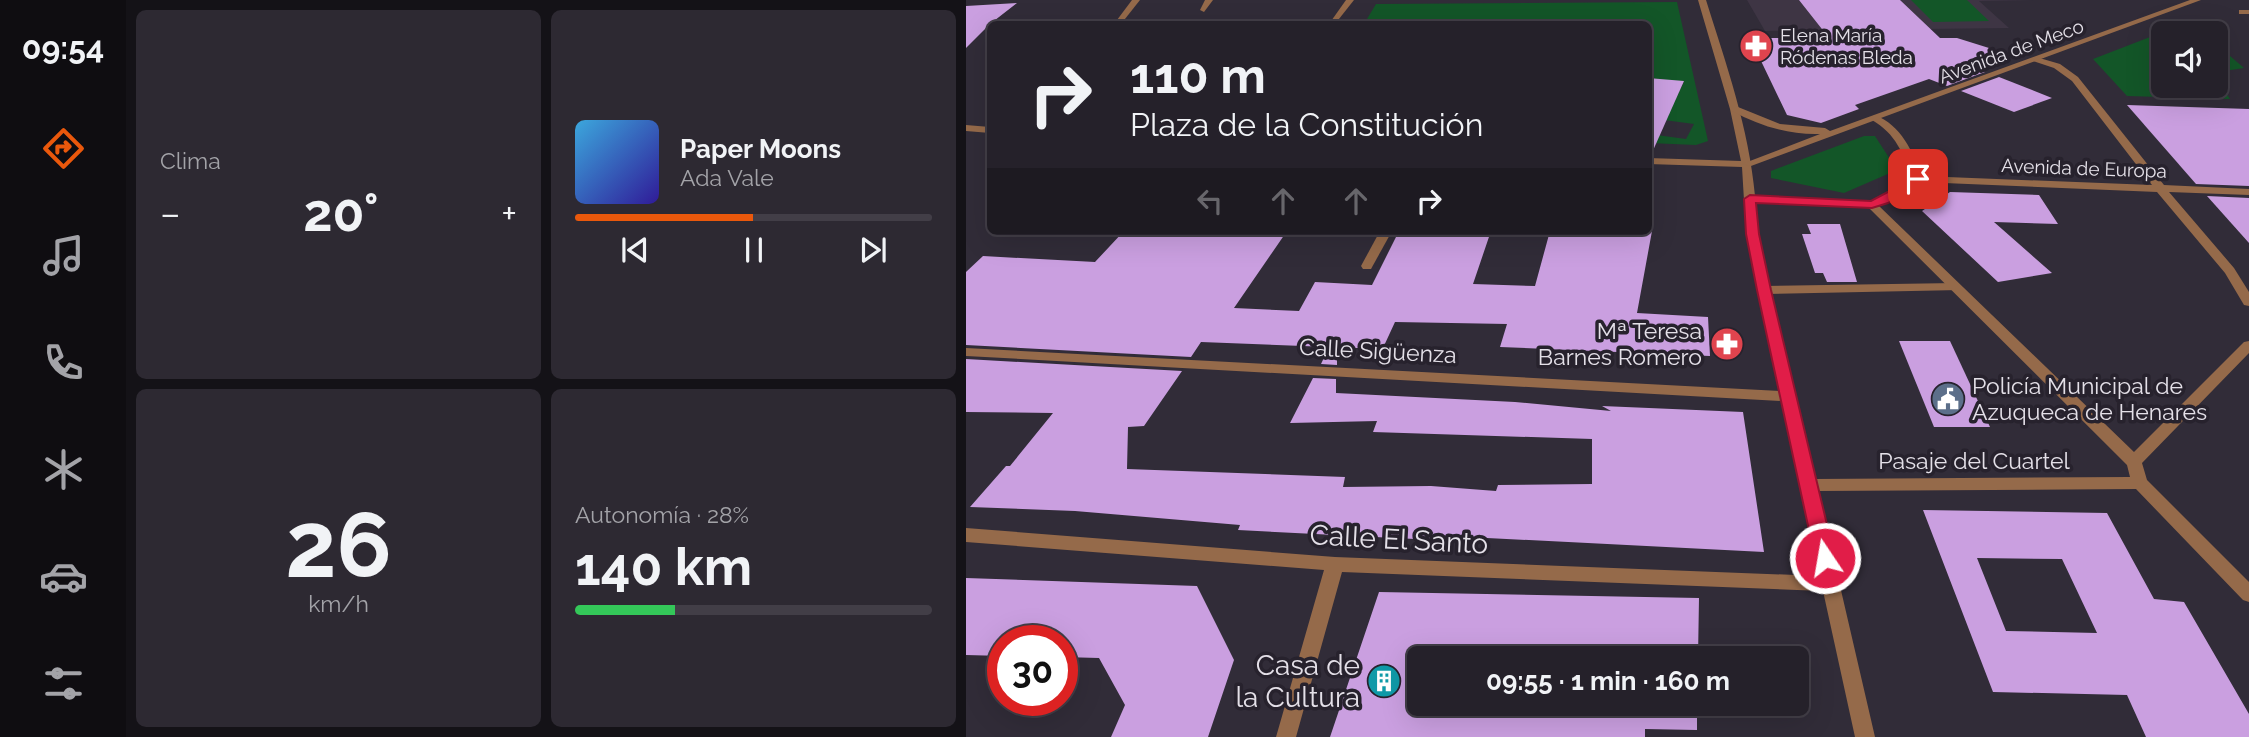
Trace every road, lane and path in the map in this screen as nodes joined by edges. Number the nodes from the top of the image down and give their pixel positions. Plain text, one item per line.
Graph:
1 (1136, 0) edge
2 (1209, 0) edge
3 (1350, 0) edge
4 (1702, 0) edge
5 (2197, 0) edge
6 (1204, 10) dead end
7 (1119, 21) edge
8 (1334, 21) edge
9 (966, 41) edge
10 (976, 41) dead end
11 (2036, 59) junction
12 (1735, 109) junction
13 (1875, 118) junction
14 (966, 129) edge
15 (1841, 130) junction
16 (987, 131) edge
17 (1652, 161) edge
18 (1747, 163) junction
19 (1918, 179) junction
20 (2160, 188) junction
21 (2249, 192) edge
22 (1750, 199) junction
23 (1872, 205) junction
24 (1383, 235) edge
25 (1367, 266) dead end
26 (1956, 287) junction
27 (1764, 290) junction
28 (2249, 302) edge
29 (2249, 345) edge
30 (966, 352) edge
31 (1788, 396) junction
32 (2134, 462) junction
33 (2140, 483) junction
34 (1809, 485) junction
35 (966, 535) edge
36 (1335, 564) junction
37 (1831, 584) junction
38 (2249, 594) edge
39 (1286, 737) edge
40 (1865, 737) edge

1 - 7 street
2 - 6 street
3 - 8 street
4 - 12 street
5 - 11 street, Avenida de Meco
9 - 10 street
11 - 13 street, Avenida de Meco
11 - 20 street
12 - 15 street
12 - 18 street
13 - 15 street, Avenida de Meco
13 - 19 street
14 - 16 street
15 - 18 street, Avenida de Meco
17 - 18 street
18 - 22 street
19 - 20 street, Avenida de Europa
19 - 23 street
20 - 21 street, Avenida de Europa
20 - 28 street
22 - 23 street
22 - 27 street
23 - 26 street
24 - 25 street
26 - 27 street
26 - 32 street
27 - 31 street
29 - 32 street
30 - 31 street, Calle Sigüenza
31 - 34 street
32 - 33 street
33 - 34 street, Pasaje del Cuartel
33 - 38 street
34 - 37 street
35 - 36 street, Calle El Santo
36 - 37 street, Calle El Santo
36 - 39 street
37 - 40 street

